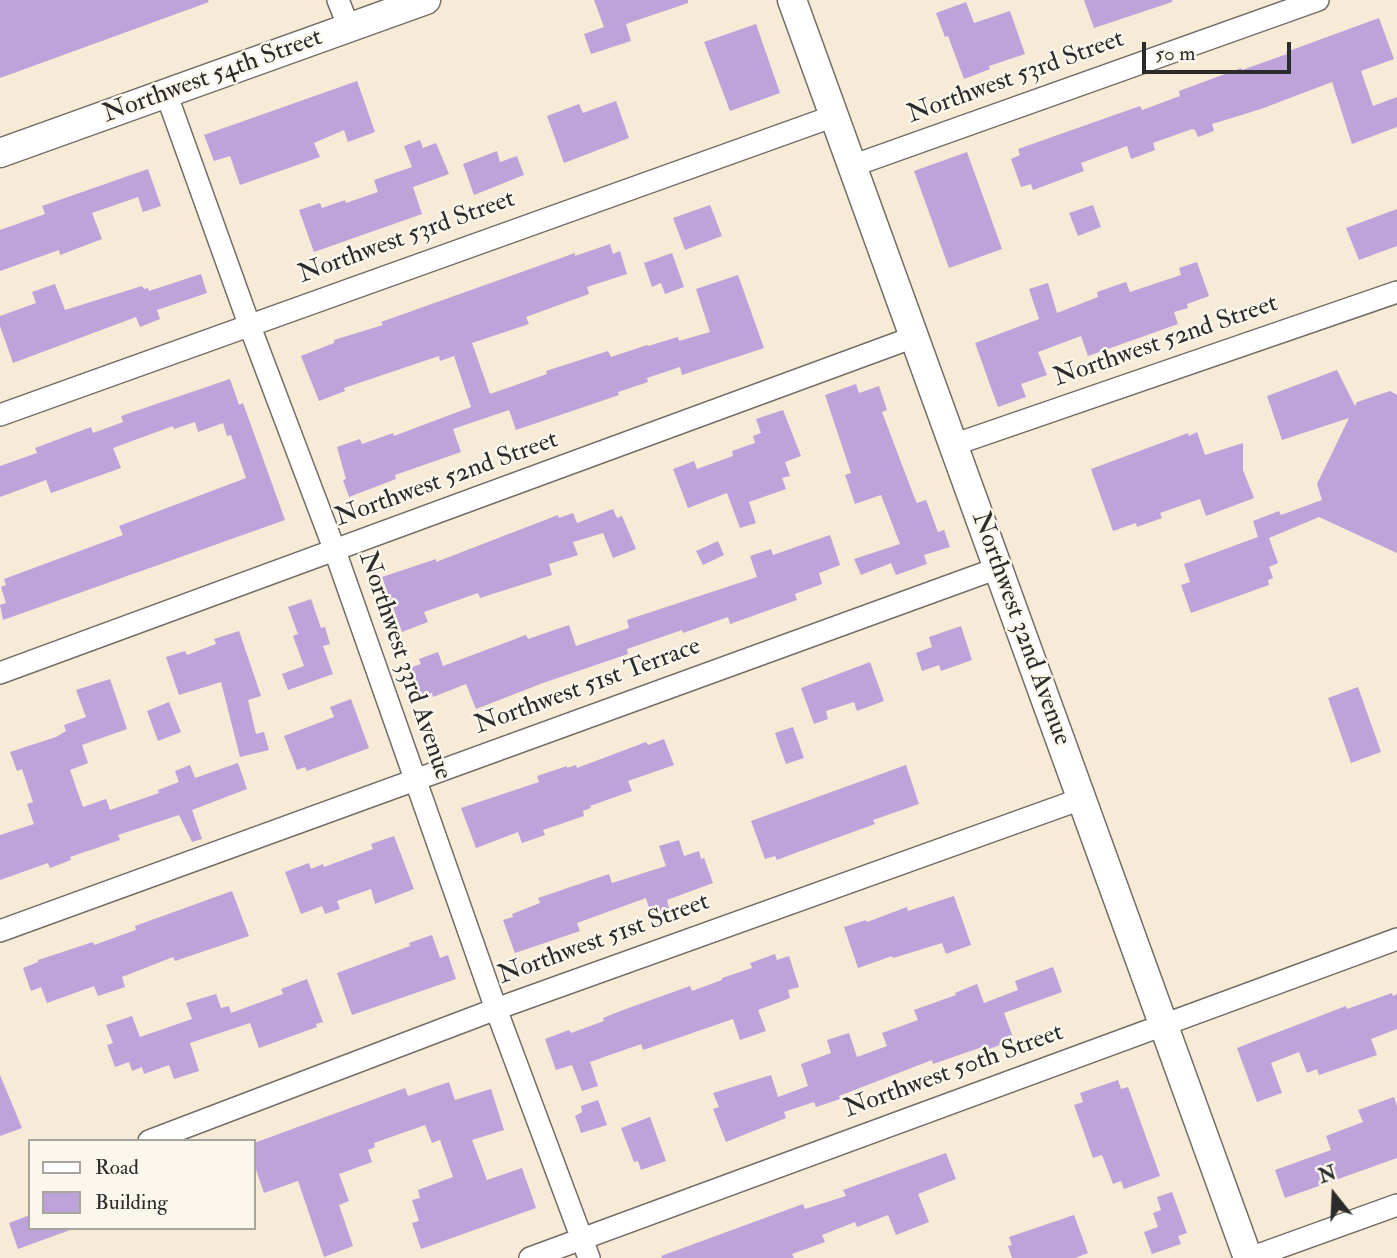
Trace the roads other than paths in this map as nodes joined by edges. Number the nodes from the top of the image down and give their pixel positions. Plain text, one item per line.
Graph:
1 (338, 0) edge
2 (426, 0) edge
3 (792, 0) edge
4 (1318, 0) edge
5 (349, 28) junction
6 (166, 93) junction
7 (834, 116) junction
8 (0, 153) edge
9 (852, 166) junction
10 (1397, 292) edge
11 (249, 324) junction
12 (914, 337) junction
13 (0, 415) edge
14 (953, 445) junction
15 (335, 551) junction
16 (998, 568) junction
17 (0, 673) edge
18 (415, 780) junction
19 (1081, 799) junction
20 (0, 931) edge
21 (1397, 939) edge
22 (496, 1009) junction
23 (1164, 1025) junction
24 (154, 1139) edge
25 (1397, 1205) edge
26 (585, 1249) edge
27 (530, 1258) edge
28 (1249, 1258) edge

1 - 5 street
2 - 5 main road, Northwest 54th Street
3 - 7 main road, Northwest 32nd Avenue
4 - 9 street, Northwest 53rd Street
5 - 6 main road, Northwest 54th Street
6 - 8 main road, Northwest 54th Street
6 - 11 street, Northwest 33rd Avenue
7 - 9 main road, Northwest 32nd Avenue
7 - 11 street, Northwest 53rd Street
9 - 12 main road, Northwest 32nd Avenue
10 - 14 street, Northwest 52nd Street
11 - 13 street, Northwest 53rd Street
11 - 15 street, Northwest 33rd Avenue
12 - 14 main road, Northwest 32nd Avenue
12 - 15 street, Northwest 52nd Street
14 - 16 main road, Northwest 32nd Avenue
15 - 17 street, Northwest 52nd Street
15 - 18 street, Northwest 33rd Avenue
16 - 18 street, Northwest 51st Terrace
16 - 19 main road, Northwest 32nd Avenue
18 - 20 street, Northwest 51st Terrace
18 - 22 street, Northwest 33rd Avenue
19 - 22 street, Northwest 51st Street
19 - 23 main road, Northwest 32nd Avenue
21 - 23 street, Northwest 50th Street
22 - 24 street, Northwest 51st Street
22 - 26 street, Northwest 33rd Avenue
23 - 26 street, Northwest 50th Street
23 - 28 main road, Northwest 32nd Avenue
25 - 28 street
26 - 27 street, Northwest 50th Street

